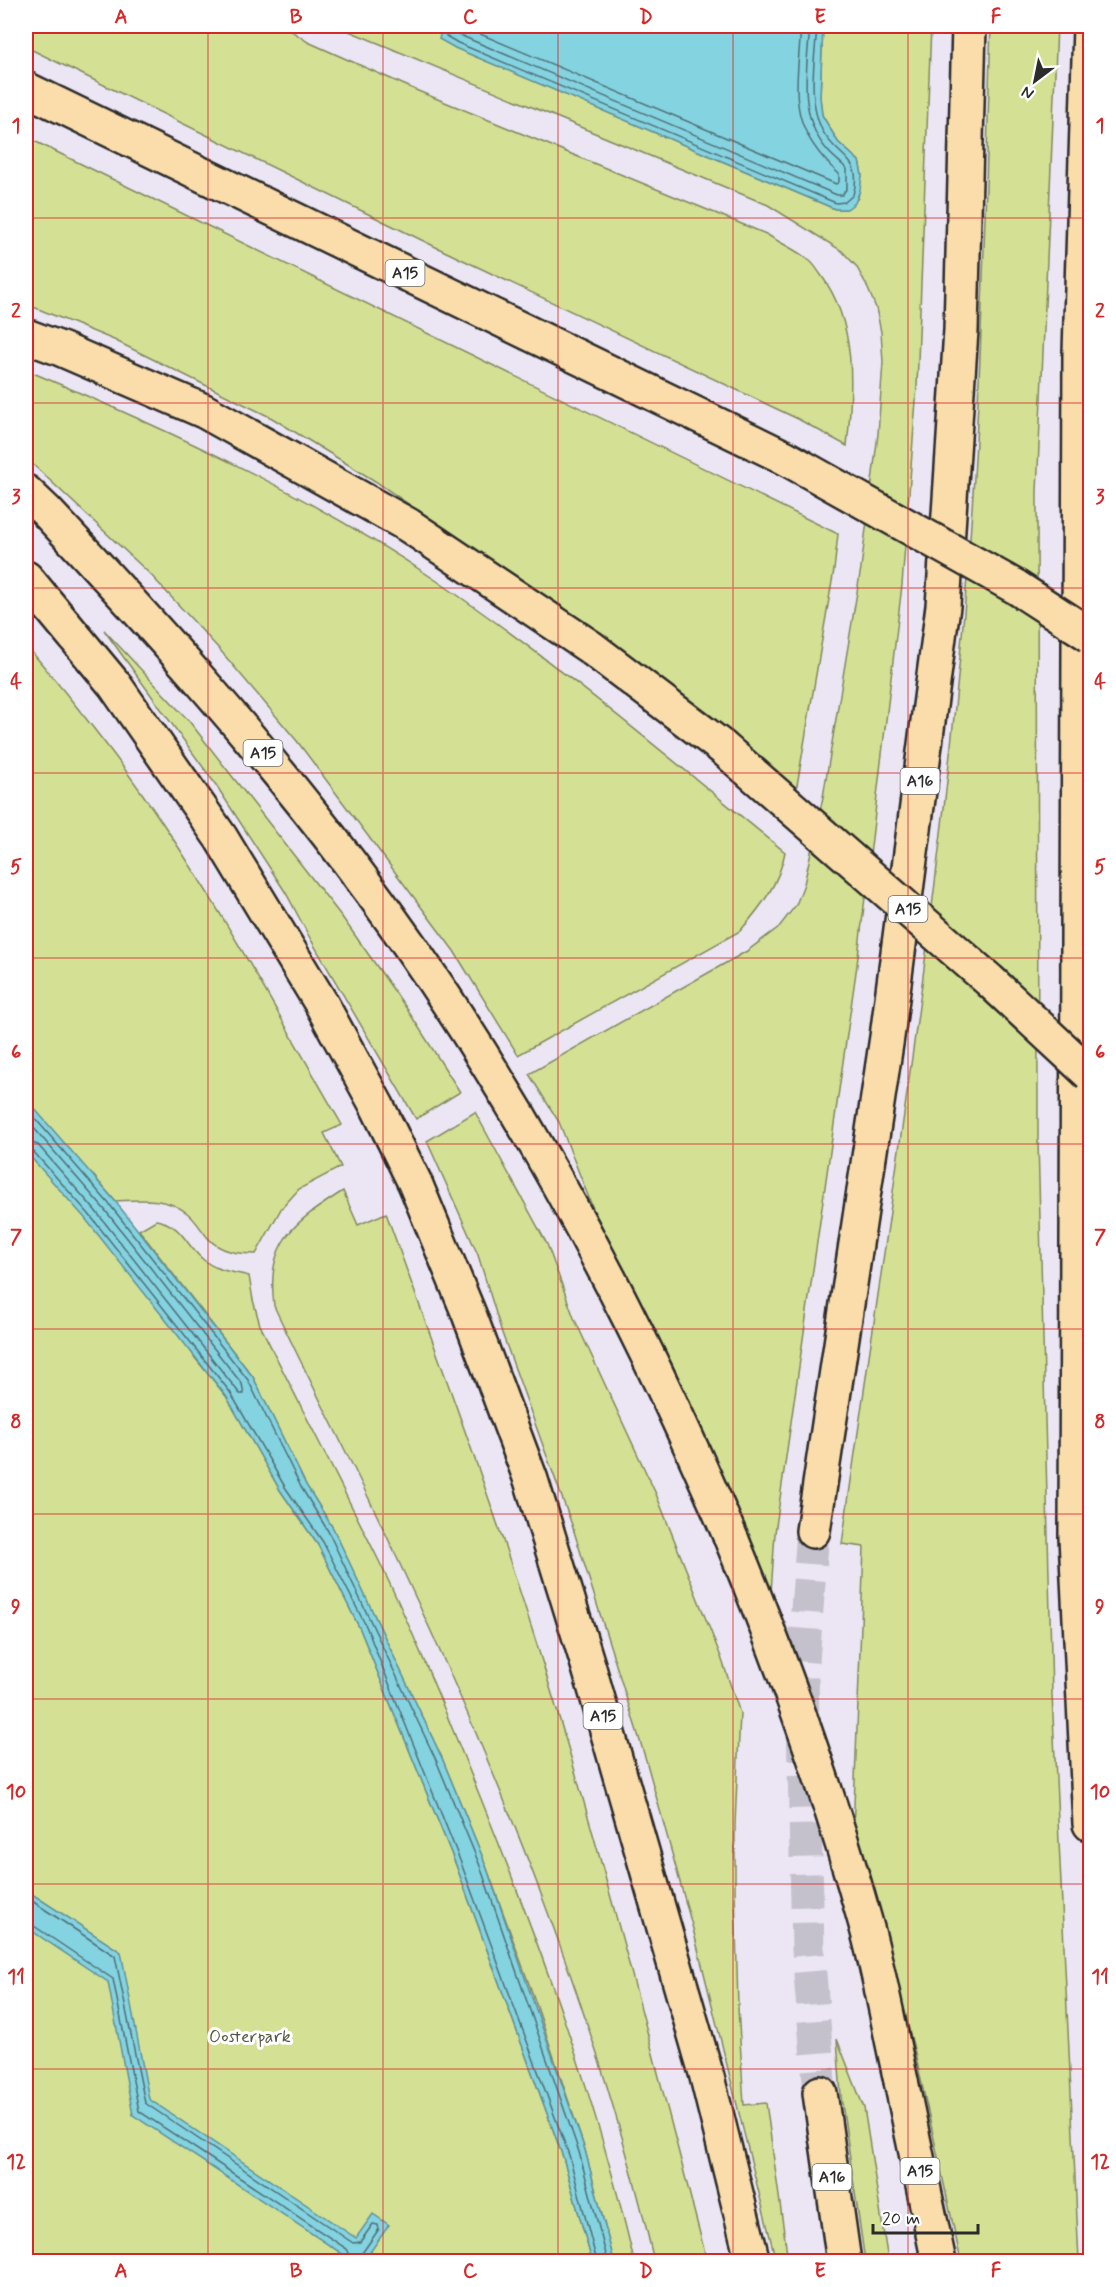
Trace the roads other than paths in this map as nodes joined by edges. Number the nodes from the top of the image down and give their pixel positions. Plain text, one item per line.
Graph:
1 (969, 26) edge
2 (1090, 26) edge
3 (26, 89) edge
4 (26, 336) edge
5 (26, 492) edge
6 (26, 578) edge
7 (1090, 635) edge
8 (1090, 1074) edge
9 (813, 1531) tunnel mouth
10 (1090, 1824) edge
11 (820, 2093) tunnel mouth
12 (753, 2262) edge
13 (844, 2262) edge
14 (939, 2262) edge

1 - 9 highway, A16
2 - 10 highway
3 - 7 highway, A15, bridge
4 - 8 highway, A15, bridge
5 - 14 highway, A15, bridge
6 - 12 highway, A15
11 - 13 highway, A16

